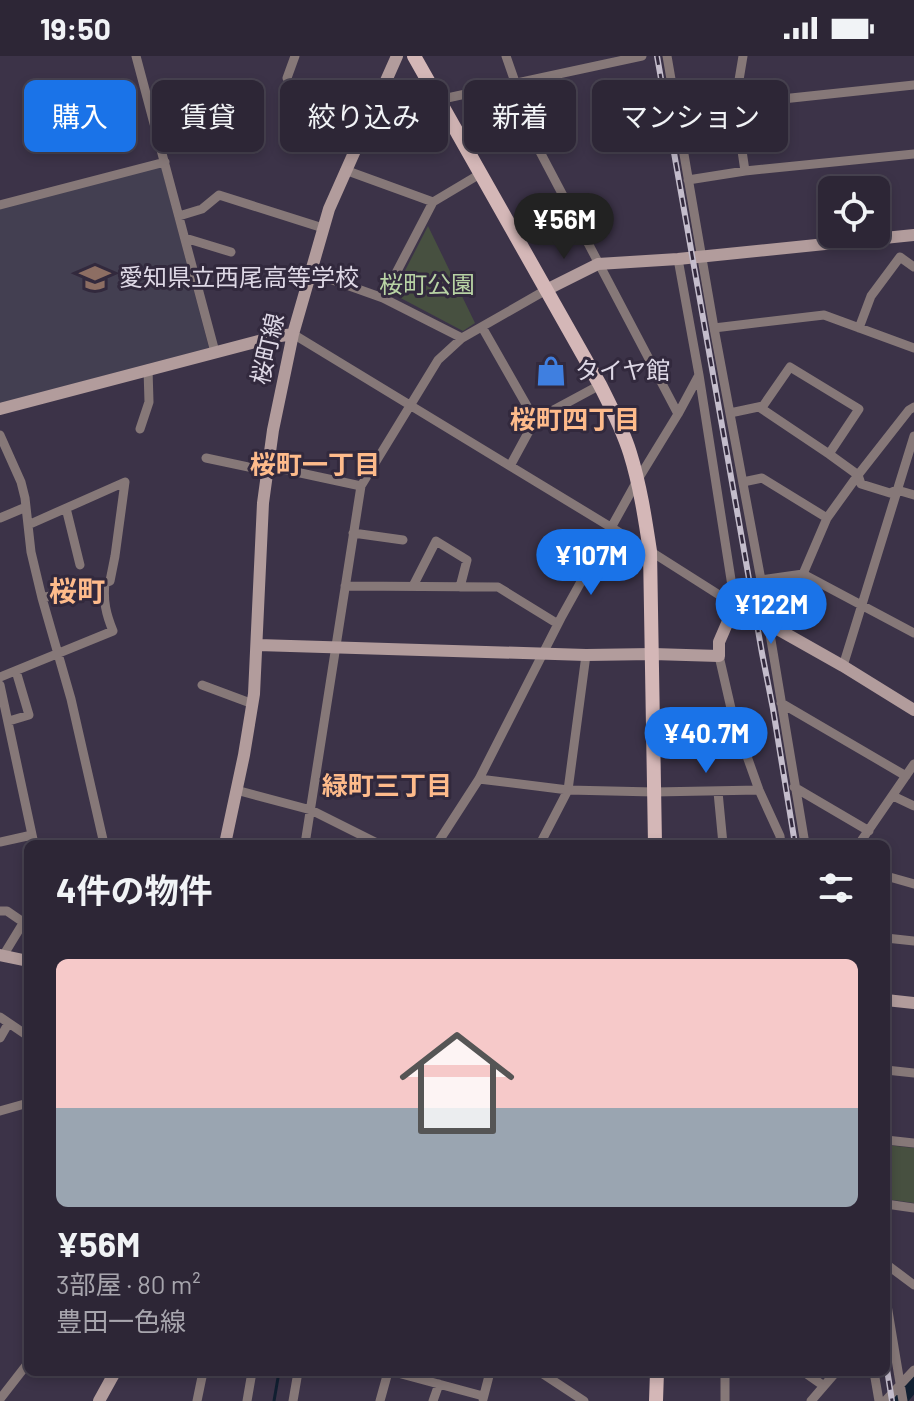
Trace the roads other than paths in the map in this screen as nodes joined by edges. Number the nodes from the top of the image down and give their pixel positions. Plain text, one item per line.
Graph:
1 (136, 56) edge
2 (295, 56) edge
3 (397, 56) edge
4 (414, 56) edge
5 (506, 56) edge
6 (642, 56) edge
7 (669, 56) edge
8 (743, 56) edge
9 (287, 78) dead end
10 (427, 80) edge
11 (514, 80) edge
12 (529, 80) edge
13 (739, 80) edge
14 (914, 85) edge
15 (788, 98) edge
16 (448, 118) edge
17 (540, 152) edge
18 (742, 152) edge
19 (914, 154) edge
20 (165, 162) junction
21 (345, 170) junction
22 (745, 171) junction
23 (480, 174) junction
24 (688, 180) junction
25 (433, 202) junction
26 (0, 205) edge
27 (179, 216) junction
28 (323, 228) junction
29 (914, 235) edge
30 (185, 238) junction
31 (231, 252) dead end
32 (701, 256) junction
33 (678, 259) junction
34 (598, 264) junction
35 (914, 267) edge
36 (310, 272) junction
37 (546, 290) junction
38 (383, 298) junction
39 (482, 327) junction
40 (714, 328) junction
41 (859, 328) junction
42 (293, 334) junction
43 (462, 338) junction
44 (914, 348) edge
45 (215, 352) junction
46 (148, 369) junction
47 (699, 375) junction
48 (600, 385) junction
49 (410, 406) junction
50 (759, 407) junction
51 (914, 407) edge
52 (0, 409) edge
53 (730, 413) junction
54 (678, 414) junction
55 (535, 420) junction
56 (140, 429) dead end
57 (0, 435) edge
58 (914, 436) edge
59 (829, 454) junction
60 (206, 458) dead end
61 (510, 466) junction
62 (267, 468) junction
63 (858, 475) junction
64 (637, 481) junction
65 (743, 482) junction
66 (361, 486) junction
67 (897, 490) junction
68 (914, 495) edge
69 (26, 507) junction
70 (66, 508) junction
71 (0, 518) edge
72 (827, 518) junction
73 (28, 525) junction
74 (612, 528) junction
75 (353, 533) junction
76 (403, 540) dead end
77 (650, 551) junction
78 (80, 565) dead end
79 (803, 574) junction
80 (761, 580) junction
81 (105, 583) junction
82 (345, 586) junction
83 (413, 586) junction
84 (460, 587) junction
85 (42, 598) junction
86 (861, 604) junction
87 (735, 605) junction
88 (767, 623) junction
89 (558, 624) junction
90 (914, 633) edge
91 (258, 645) junction
92 (336, 646) junction
93 (544, 653) junction
94 (59, 654) junction
95 (653, 654) junction
96 (586, 655) junction
97 (719, 656) junction
98 (843, 666) junction
99 (16, 671) junction
100 (0, 677) edge
101 (0, 685) edge
102 (202, 685) dead end
103 (781, 703) junction
104 (253, 704) junction
105 (914, 710) edge
106 (9, 721) junction
107 (914, 764) edge
108 (906, 776) junction
109 (479, 779) junction
110 (794, 787) junction
111 (236, 790) junction
112 (568, 790) junction
113 (759, 790) junction
114 (654, 792) junction
115 (718, 792) junction
116 (893, 796) junction
117 (914, 806) edge
118 (311, 810) junction
119 (869, 831) junction
120 (33, 840) edge
121 (103, 840) edge
122 (226, 840) edge
123 (306, 840) edge
124 (371, 840) edge
125 (440, 840) edge
126 (542, 840) edge
127 (655, 840) edge
128 (723, 840) edge
129 (780, 840) edge
130 (804, 840) edge
131 (862, 840) edge
132 (24, 841) edge
133 (0, 842) edge
134 (890, 877) edge
135 (914, 884) edge
136 (0, 911) edge
137 (24, 917) edge
138 (24, 921) edge
139 (890, 938) edge
140 (914, 941) edge
141 (1, 955) edge
142 (24, 960) edge
143 (890, 1000) edge
144 (914, 1003) edge
145 (4, 1020) edge
146 (24, 1033) edge
147 (0, 1038) edge
148 (890, 1070) edge
149 (914, 1073) edge
150 (24, 1104) edge
151 (0, 1111) edge
152 (890, 1140) edge
153 (914, 1143) edge
154 (890, 1205) edge
155 (914, 1208) edge
156 (890, 1268) edge
157 (912, 1291) edge
158 (890, 1320) edge
159 (24, 1368) edge
160 (914, 1370) edge
161 (113, 1376) edge
162 (202, 1376) edge
163 (251, 1376) edge
164 (297, 1376) edge
165 (387, 1376) edge
166 (409, 1376) edge
167 (489, 1376) edge
168 (546, 1376) edge
169 (657, 1376) edge
170 (725, 1376) edge
171 (810, 1376) edge
172 (833, 1376) edge
173 (875, 1376) edge
174 (439, 1384) junction
175 (902, 1385) junction
176 (824, 1386) junction
177 (483, 1398) edge
178 (0, 1399) edge
179 (99, 1401) edge
180 (197, 1401) edge
181 (247, 1401) edge
182 (293, 1401) edge
183 (380, 1401) edge
184 (433, 1401) edge
185 (584, 1401) edge
186 (656, 1401) edge
187 (725, 1401) edge
188 (811, 1401) edge
189 (879, 1401) edge
190 (885, 1401) edge
191 (903, 1401) edge

1 - 20 street
2 - 9 street
3 - 21 street, 桜町線
4 - 10 main road
5 - 11 street
6 - 12 street
7 - 24 street
8 - 13 street
14 - 15 street
16 - 23 main road
17 - 34 street
18 - 22 street
19 - 22 street
20 - 26 street
20 - 27 street
21 - 25 street
21 - 28 street, 桜町線
22 - 24 street
23 - 25 street
23 - 37 main road
24 - 32 street
25 - 38 street
27 - 28 street
27 - 30 street
28 - 36 street, 桜町線
29 - 32 street
30 - 31 street
30 - 45 street
32 - 33 street
32 - 40 street
33 - 34 street
33 - 47 street
34 - 37 street
34 - 54 street
35 - 41 street
36 - 38 street
36 - 42 street, 桜町線
37 - 39 street
37 - 48 main road
38 - 43 street
39 - 43 street
39 - 55 street
40 - 41 street
40 - 53 street
41 - 44 street
42 - 45 street
42 - 49 street
42 - 62 street, 桜町線
43 - 49 street
45 - 46 street
46 - 52 street
46 - 56 street
47 - 54 street
47 - 87 street
48 - 55 street
48 - 64 main road
49 - 61 street
49 - 66 street
50 - 53 street
50 - 59 street
50 - 59 street
51 - 63 street
53 - 65 street
54 - 64 street
55 - 61 street
57 - 69 street
58 - 67 street
59 - 63 street
60 - 62 street
61 - 74 street
62 - 66 street
62 - 91 street, 桜町線
63 - 67 street
63 - 72 street
64 - 74 street
64 - 77 main road
65 - 72 street
65 - 80 street
66 - 75 street
67 - 68 street
67 - 86 street
69 - 71 street
69 - 73 street
70 - 73 street
70 - 78 street
70 - 81 street
72 - 79 street
73 - 85 street
74 - 77 street
74 - 89 street
75 - 76 street
75 - 82 street
77 - 87 street
77 - 95 main road
79 - 80 street
79 - 86 street
80 - 88 street
81 - 85 street
81 - 94 street
82 - 83 street
82 - 92 street
83 - 84 street
83 - 84 street
84 - 89 street
85 - 94 street
86 - 90 street
86 - 98 street
87 - 88 street
87 - 97 street
88 - 98 street
88 - 103 street
89 - 93 street
91 - 92 street
91 - 104 street
92 - 93 street
92 - 118 street
93 - 96 street
93 - 109 street
94 - 99 street
94 - 121 street
95 - 96 street
95 - 97 street
95 - 114 main road
96 - 112 street
97 - 113 street
98 - 105 street
99 - 100 street
99 - 106 street
101 - 106 street
102 - 104 street
103 - 108 street
103 - 110 street
104 - 111 street
106 - 120 street
107 - 108 street
108 - 116 street
109 - 112 street
109 - 125 street
110 - 119 street
110 - 130 street
111 - 118 street
111 - 122 street
112 - 114 street
112 - 126 street
113 - 115 street
113 - 129 street
114 - 115 street
114 - 127 main road
115 - 128 street
116 - 117 street
116 - 119 street
118 - 123 street
118 - 124 street
119 - 131 street
132 - 133 street
134 - 135 street
136 - 137 street
138 - 141 street
139 - 140 street
141 - 142 street
143 - 144 street
145 - 146 street
145 - 147 street
148 - 149 street
150 - 151 street
152 - 153 street
154 - 155 street
156 - 157 street
158 - 175 street
159 - 178 street
160 - 175 street
161 - 179 street
162 - 180 street
163 - 181 street
164 - 182 street
165 - 183 street
166 - 174 street
167 - 177 street
168 - 185 street
169 - 186 main road
170 - 187 street
171 - 176 street
172 - 176 street
173 - 189 street
174 - 177 street
174 - 184 street
175 - 190 street
175 - 191 street
176 - 188 street

